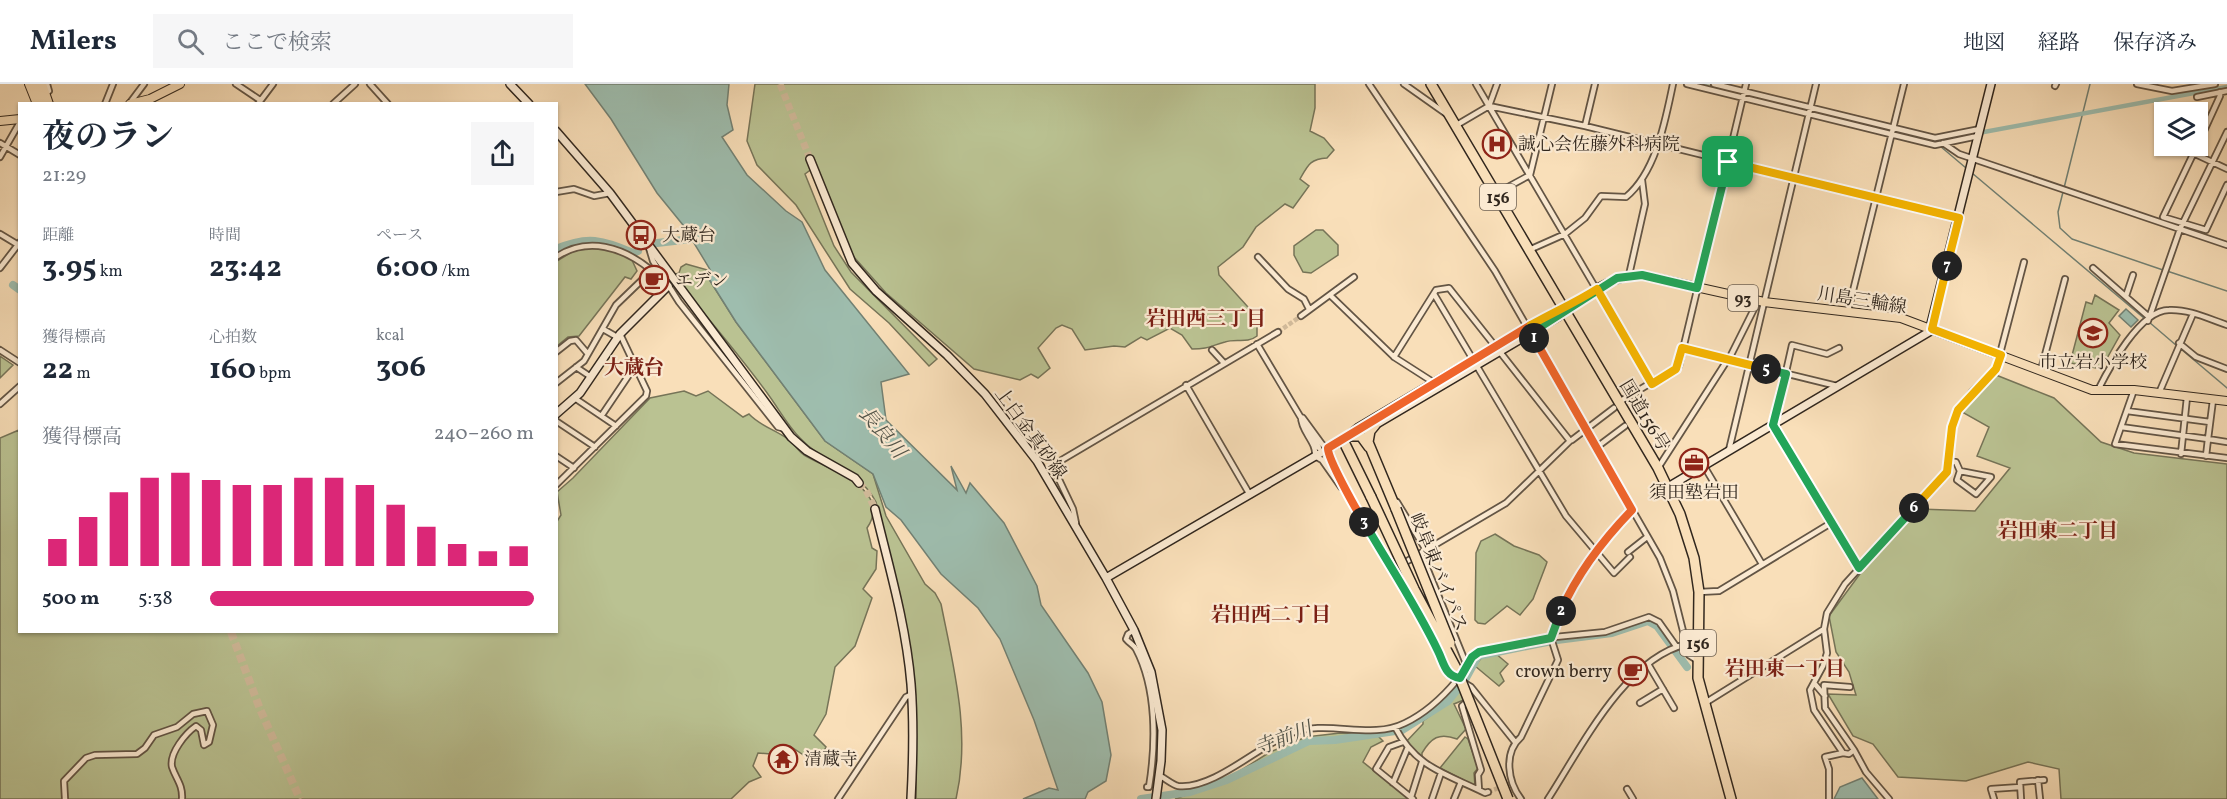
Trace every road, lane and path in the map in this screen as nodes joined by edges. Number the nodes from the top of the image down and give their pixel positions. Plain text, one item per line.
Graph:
1 (27, 84) edge
2 (35, 84) edge
3 (42, 84) edge
4 (47, 84) edge
5 (114, 84) edge
6 (144, 84) edge
7 (180, 84) edge
8 (236, 84) edge
9 (273, 84) edge
10 (345, 84) edge
11 (356, 84) edge
12 (370, 84) edge
13 (510, 84) edge
14 (1369, 84) edge
15 (1404, 84) edge
16 (1431, 84) edge
17 (1476, 84) edge
18 (1497, 84) edge
19 (1552, 84) edge
20 (1595, 84) edge
21 (1673, 84) edge
22 (1687, 84) edge
23 (1714, 84) edge
24 (1746, 84) edge
25 (1816, 84) edge
26 (1904, 84) edge
27 (1991, 84) edge
28 (2138, 84) edge
29 (2215, 84) edge
30 (2205, 85) edge
31 (350, 89) junction
32 (1745, 91) junction
33 (137, 92) junction
34 (46, 93) junction
35 (2227, 93) edge
36 (2220, 94) junction
37 (2197, 97) dead end
38 (150, 99) junction
39 (1743, 99) junction
40 (36, 100) edge
41 (43, 102) edge
42 (49, 102) edge
43 (106, 102) edge
44 (131, 102) edge
45 (138, 102) edge
46 (156, 102) edge
47 (259, 102) edge
48 (335, 102) edge
49 (386, 102) edge
50 (527, 102) edge
51 (1489, 106) junction
52 (1810, 107) junction
53 (1809, 114) junction
54 (1450, 116) junction
55 (1544, 117) junction
56 (18, 120) edge
57 (0, 121) edge
58 (2208, 121) edge
59 (18, 124) edge
60 (1455, 126) junction
61 (1585, 126) junction
62 (1893, 128) junction
63 (2227, 132) edge
64 (558, 133) edge
65 (1979, 133) junction
66 (1892, 134) junction
67 (0, 143) edge
68 (1943, 143) junction
69 (1657, 144) junction
70 (6, 147) junction
71 (18, 154) edge
72 (2192, 156) edge
73 (2199, 156) edge
74 (0, 157) edge
75 (810, 159) tunnel mouth
76 (1973, 159) junction
77 (1728, 162) junction
78 (2212, 162) junction
79 (2227, 169) edge
80 (1530, 176) junction
81 (1794, 178) junction
82 (1642, 180) junction
83 (2227, 185) edge
84 (558, 192) edge
85 (610, 193) junction
86 (1496, 194) junction
87 (1876, 198) junction
88 (1959, 218) junction
89 (2181, 226) junction
90 (0, 234) edge
91 (1565, 234) junction
92 (18, 244) edge
93 (2227, 245) edge
94 (18, 246) edge
95 (648, 246) junction
96 (1529, 250) junction
97 (558, 256) edge
98 (1258, 257) dead end
99 (2024, 262) dead end
100 (0, 268) edge
101 (2093, 268) dead end
102 (1629, 275) junction
103 (2133, 275) dead end
104 (1354, 277) dead end
105 (644, 278) junction
106 (2065, 279) dead end
107 (668, 286) junction
108 (1697, 288) junction
109 (1597, 289) junction
110 (661, 294) junction
111 (1434, 294) junction
112 (1331, 296) junction
113 (2126, 296) junction
114 (1761, 301) junction
115 (1309, 309) junction
116 (1564, 310) junction
117 (1848, 311) junction
118 (2193, 314) junction
119 (1301, 316) tunnel mouth
120 (2148, 319) junction
121 (2227, 326) edge
122 (603, 328) junction
123 (1932, 329) junction
124 (1529, 330) junction
125 (1278, 332) tunnel mouth
126 (618, 335) junction
127 (2180, 343) junction
128 (1257, 344) junction
129 (1682, 348) junction
130 (1839, 348) dead end
131 (1497, 349) junction
132 (0, 350) edge
133 (558, 350) edge
134 (1212, 350) dead end
135 (588, 354) junction
136 (2001, 355) junction
137 (1394, 357) junction
138 (1728, 359) junction
139 (18, 362) edge
140 (1474, 362) junction
141 (1224, 363) junction
142 (1748, 364) junction
143 (635, 366) junction
144 (576, 368) junction
145 (2227, 369) edge
146 (2041, 370) junction
147 (1786, 374) junction
148 (591, 377) junction
149 (558, 382) edge
150 (1433, 382) junction
151 (1652, 384) junction
152 (1186, 385) junction
153 (1837, 387) junction
154 (18, 388) edge
155 (2134, 390) junction
156 (2097, 391) junction
157 (2159, 393) junction
158 (2187, 397) junction
159 (576, 399) junction
160 (2213, 400) junction
161 (2227, 401) edge
162 (0, 404) edge
163 (1616, 405) junction
164 (2127, 411) junction
165 (558, 412) edge
166 (602, 415) junction
167 (1301, 417) junction
168 (2185, 419) junction
169 (558, 422) edge
170 (2210, 422) junction
171 (1375, 425) junction
172 (1773, 425) junction
173 (616, 426) junction
174 (1625, 426) dead end
175 (2121, 428) junction
176 (786, 429) junction
177 (1586, 429) junction
178 (2183, 436) junction
179 (1346, 438) junction
180 (2208, 439) junction
181 (1572, 440) dead end
182 (2227, 442) edge
183 (595, 447) junction
184 (1597, 447) junction
185 (1319, 448) dead end
186 (1328, 448) junction
187 (1371, 449) junction
188 (1729, 450) junction
189 (2181, 454) junction
190 (1315, 456) junction
191 (2205, 456) junction
192 (558, 457) edge
193 (1325, 457) dead end
194 (2227, 458) edge
195 (1948, 461) junction
196 (1704, 466) junction
197 (574, 468) junction
198 (1658, 468) junction
199 (1539, 471) junction
200 (1960, 471) junction
201 (558, 483) edge
202 (858, 483) tunnel mouth
203 (1668, 487) junction
204 (1344, 488) junction
205 (1250, 495) junction
206 (1399, 508) junction
207 (875, 509) tunnel mouth
208 (1632, 510) junction
209 (1831, 523) junction
210 (1077, 528) junction
211 (1647, 537) junction
212 (1426, 550) junction
213 (1421, 553) junction
214 (1595, 553) junction
215 (1762, 564) junction
216 (1859, 568) junction
217 (1392, 570) junction
218 (1106, 578) junction
219 (1699, 592) junction
220 (1824, 629) junction
221 (1134, 630) junction
222 (1551, 641) junction
223 (1687, 644) junction
224 (1676, 646) junction
225 (1697, 660) junction
226 (1648, 664) junction
227 (1467, 666) junction
228 (1460, 678) junction
229 (1814, 683) junction
230 (1850, 687) dead end
231 (1663, 689) junction
232 (912, 694) junction
233 (1477, 695) junction
234 (1825, 696) junction
235 (1640, 703) dead end
236 (1705, 703) junction
237 (1674, 708) dead end
238 (1397, 730) junction
239 (1403, 742) junction
240 (1515, 742) junction
241 (1407, 747) junction
242 (1854, 750) junction
243 (1843, 753) junction
244 (1422, 762) junction
245 (1441, 773) junction
246 (1162, 777) dead end
247 (2038, 780) junction
248 (2044, 780) dead end
249 (1461, 782) junction
250 (1393, 783) junction
251 (1147, 787) dead end
252 (2020, 787) junction
253 (1627, 789) dead end
254 (1479, 790) junction
255 (1488, 792) tunnel mouth
256 (1412, 798) edge
257 (65, 799) edge
258 (182, 799) edge
259 (838, 799) edge
260 (911, 799) edge
261 (1156, 799) edge
262 (1432, 799) edge
263 (1454, 799) edge
264 (1510, 799) edge
265 (1521, 799) edge
266 (1548, 799) edge
267 (1633, 799) edge
268 (1731, 799) edge
269 (1829, 799) edge
270 (1889, 799) edge
271 (1994, 799) edge
272 (2021, 799) edge
273 (2040, 799) edge

1 - 40 main road
2 - 41 main road
3 - 34 main road
4 - 34 street
5 - 43 street
6 - 33 street
7 - 38 main road
8 - 47 street
9 - 47 street
10 - 31 street
11 - 31 street
12 - 49 street
13 - 50 street
14 - 124 street
15 - 54 street
16 - 54 highway, 国道156号 / 156
17 - 51 street
18 - 51 street
19 - 55 street
20 - 61 street
21 - 69 street
22 - 39 street
23 - 32 street
24 - 32 street
25 - 52 street
26 - 62 street
27 - 65 street
28 - 30 street
29 - 30 street
31 - 48 street
32 - 39 street
32 - 52 street
33 - 38 street
33 - 44 street
34 - 42 main road
35 - 36 street
36 - 37 street
36 - 58 street
38 - 45 main road
38 - 46 street
39 - 53 street
39 - 77 street
51 - 55 street
51 - 60 street
51 - 80 street
52 - 53 street
52 - 62 street
53 - 66 street
53 - 81 street
54 - 60 highway, 国道156号 / 156
55 - 61 street
55 - 80 street
56 - 57 main road
59 - 70 street
60 - 86 highway, 国道156号 / 156
61 - 69 street
62 - 65 street
62 - 66 street
63 - 78 street
64 - 85 street
65 - 68 street
65 - 76 street
66 - 68 street
66 - 87 street
67 - 70 street
68 - 76 street
69 - 77 street
69 - 82 street
70 - 71 street
70 - 74 street
72 - 89 street
73 - 78 street
75 - 210 street, 上白金真砂線
76 - 88 street
76 - 89 street
77 - 81 street
77 - 108 street
78 - 79 street
78 - 89 street
80 - 86 street
80 - 91 street
81 - 87 street
81 - 114 street
82 - 91 street
82 - 102 street
83 - 89 street
84 - 85 street
85 - 95 street
86 - 96 highway, 国道156号 / 156
87 - 88 street
87 - 117 street
88 - 123 street
89 - 93 street
89 - 120 street
90 - 92 street
91 - 96 street
91 - 109 street
94 - 100 street
95 - 107 street
95 - 176 street
96 - 116 highway, 国道156号 / 156
97 - 105 street
98 - 115 street
99 - 136 street
101 - 113 street
102 - 108 main road, 川島三輪線 / 93
102 - 109 main road
103 - 113 street
104 - 112 street
105 - 110 street
105 - 122 street
106 - 146 street
107 - 110 street
107 - 176 street
108 - 114 main road, 川島三輪線 / 93
108 - 129 street
109 - 116 main road
109 - 151 street
110 - 126 street
111 - 131 street
111 - 137 street
111 - 140 street
112 - 115 street
112 - 137 street
113 - 120 street
114 - 117 main road, 川島三輪線 / 93
114 - 138 street
114 - 142 street
115 - 119 street
116 - 124 street
116 - 163 highway, 国道156号 / 156
117 - 123 main road, 川島三輪線 / 93
118 - 120 street
118 - 121 street
118 - 127 street
120 - 156 street
122 - 126 street
122 - 135 street
123 - 136 main road, 川島三輪線 / 93
123 - 153 street
124 - 131 street
124 - 177 street
125 - 128 street
126 - 143 street
126 - 148 street
127 - 145 street
127 - 157 street
128 - 141 street
128 - 167 street
129 - 138 street
129 - 151 street
130 - 147 street
131 - 140 street
131 - 199 street
132 - 139 street
133 - 135 street
134 - 141 street
135 - 144 street
136 - 146 main road, 川島三輪線 / 93
136 - 195 street
137 - 150 street
138 - 142 street
138 - 198 street
140 - 150 street
140 - 171 street
140 - 199 street
141 - 152 street
142 - 147 street
142 - 188 street
143 - 166 street
143 - 173 street
144 - 148 street
144 - 149 street
146 - 156 main road, 川島三輪線 / 93
147 - 153 street
147 - 172 street
148 - 159 street
150 - 179 street
151 - 163 street
152 - 205 street
152 - 210 street
153 - 172 street
154 - 162 street
155 - 156 main road, 川島三輪線 / 93
155 - 157 main road, 川島三輪線 / 93
155 - 164 street
157 - 158 main road, 川島三輪線 / 93
158 - 160 main road, 川島三輪線 / 93
158 - 168 street
159 - 165 street
159 - 166 street
160 - 161 main road, 川島三輪線 / 93
160 - 170 street
163 - 177 street
163 - 198 highway, 国道156号 / 156
164 - 168 street
164 - 175 street
166 - 173 street
167 - 185 street
167 - 186 street
167 - 190 street
168 - 170 street
168 - 178 street
169 - 183 street
170 - 180 street
171 - 179 street
171 - 187 highway
172 - 188 street
172 - 209 street
173 - 183 street
174 - 184 street
175 - 178 street
175 - 189 street
176 - 202 street
177 - 181 street
177 - 184 street
178 - 180 street
178 - 189 street
179 - 186 street
179 - 187 highway
179 - 264 highway, 岐阜東バイパス, bridge
180 - 182 street
180 - 191 street
183 - 197 street
184 - 208 street
186 - 190 street
186 - 204 street
187 - 206 highway, 岐阜東バイパス
188 - 196 street
189 - 191 street
190 - 204 street
190 - 205 street
191 - 194 street
192 - 197 street
193 - 204 street
195 - 200 street
195 - 216 street
196 - 203 street
196 - 215 street
197 - 201 street
198 - 203 highway, 国道156号 / 156
199 - 212 street
199 - 214 street
200 - 200 street
203 - 219 highway, 国道156号 / 156
204 - 217 street
205 - 218 street
206 - 212 street
206 - 264 highway, 岐阜東バイパス, bridge
207 - 232 street
208 - 211 street
208 - 214 street
209 - 215 street
209 - 216 street
210 - 218 street, 上白金真砂線
211 - 214 street
211 - 223 street
212 - 213 street
213 - 217 street
213 - 227 street
214 - 222 street
215 - 219 street
216 - 220 street
217 - 228 street
218 - 221 street, 上白金真砂線
219 - 225 highway, 国道156号 / 156
220 - 229 street
220 - 236 street
221 - 251 street
221 - 261 street, 上白金真砂線
222 - 224 street
222 - 227 street
222 - 240 street
223 - 224 street
223 - 225 street
224 - 226 street
225 - 236 highway, 国道156号 / 156
226 - 231 street
226 - 266 street
227 - 228 street
228 - 233 street
228 - 238 street
229 - 234 street
229 - 243 street
230 - 234 street
231 - 235 street
231 - 237 street
232 - 259 street
232 - 260 street
233 - 240 street
233 - 254 street
234 - 242 street
236 - 268 highway, 国道156号 / 156
238 - 239 street
238 - 246 street
239 - 241 street
239 - 250 street
240 - 265 street
241 - 244 street
241 - 250 street
242 - 243 street
242 - 270 street
243 - 269 street
244 - 245 street
244 - 256 street
245 - 249 street
245 - 262 street
247 - 248 street
247 - 252 street
247 - 273 street
249 - 254 street
249 - 263 street
250 - 256 street
252 - 271 street
252 - 272 street
253 - 267 street
254 - 255 street
257 - 258 street

